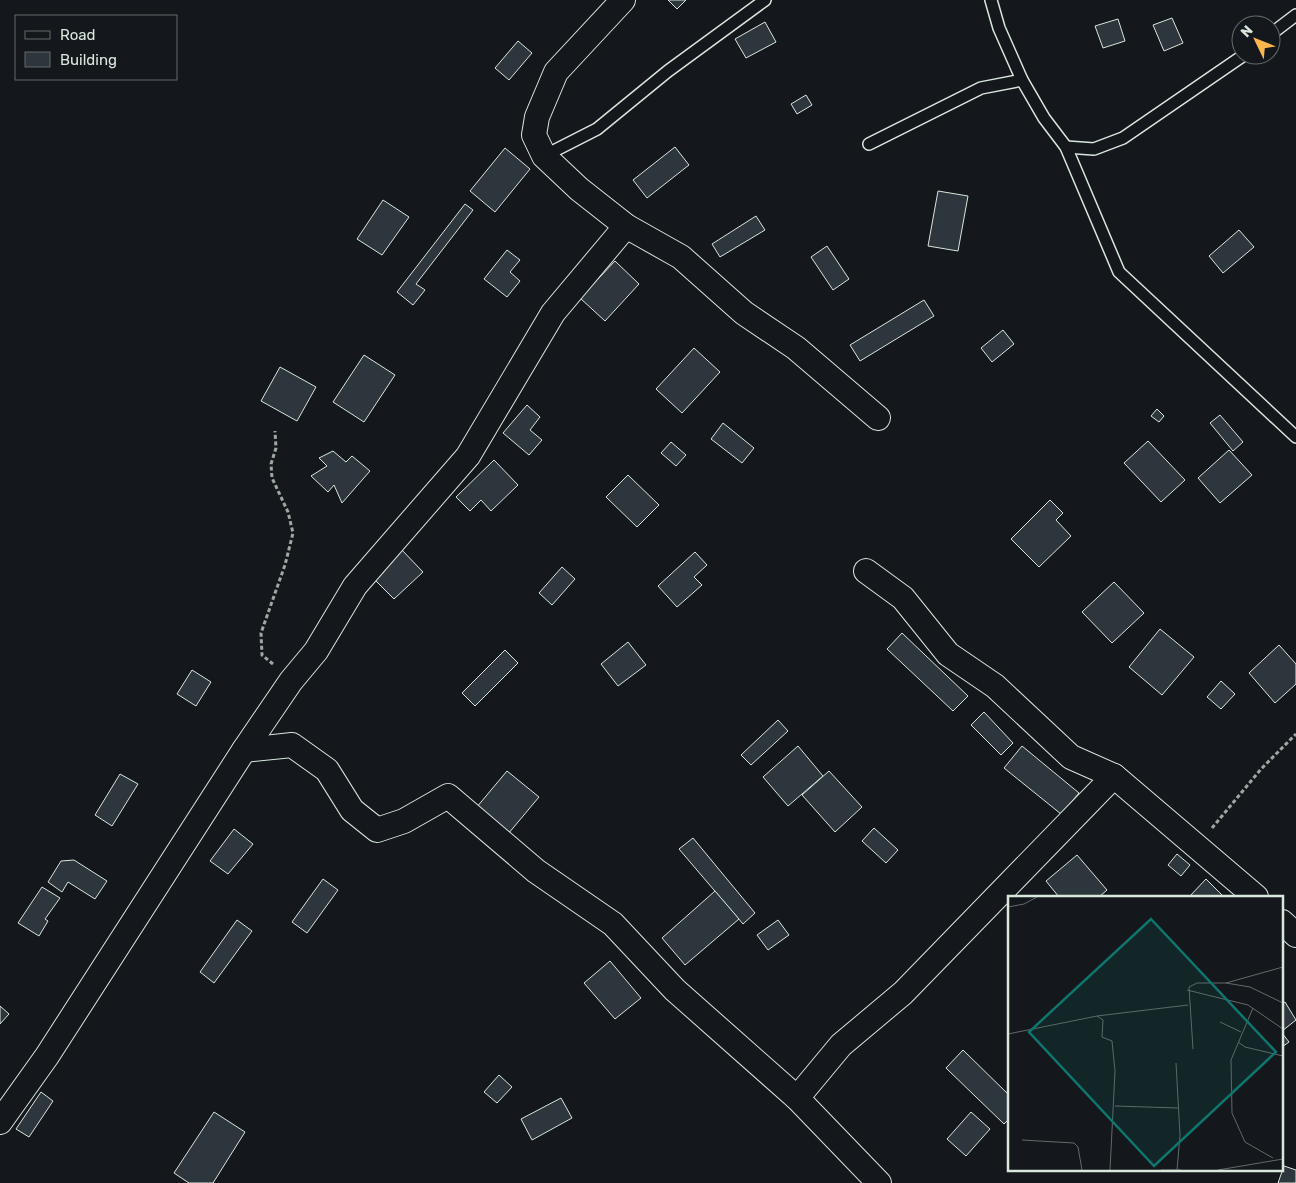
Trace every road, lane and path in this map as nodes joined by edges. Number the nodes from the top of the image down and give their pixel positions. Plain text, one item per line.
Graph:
1 (623, 0) edge
2 (765, 0) edge
3 (991, 0) edge
4 (1296, 15) edge
5 (1281, 26) edge
6 (1231, 64) edge
7 (1022, 80) junction
8 (869, 144) dead end
9 (1066, 147) junction
10 (544, 156) junction
11 (626, 226) junction
12 (878, 418) dead end
13 (275, 431) dead end
14 (1296, 437) edge
15 (866, 571) dead end
16 (281, 664) dead end
17 (1296, 734) edge
18 (244, 750) junction
19 (1114, 776) junction
20 (1197, 846) junction
21 (1255, 896) edge
22 (1284, 924) edge
23 (1296, 935) edge
24 (797, 1098) junction
25 (0, 1122) edge
26 (879, 1183) edge

1 - 10 street
2 - 10 lane
3 - 7 lane
4 - 5 lane
6 - 9 lane
7 - 8 lane
7 - 9 lane
9 - 14 lane
10 - 11 street
11 - 12 street
11 - 18 street
13 - 16 path
15 - 19 street
17 - 20 path
18 - 24 street
18 - 25 street
19 - 20 street
19 - 24 street
20 - 21 street
22 - 23 street
24 - 26 street

